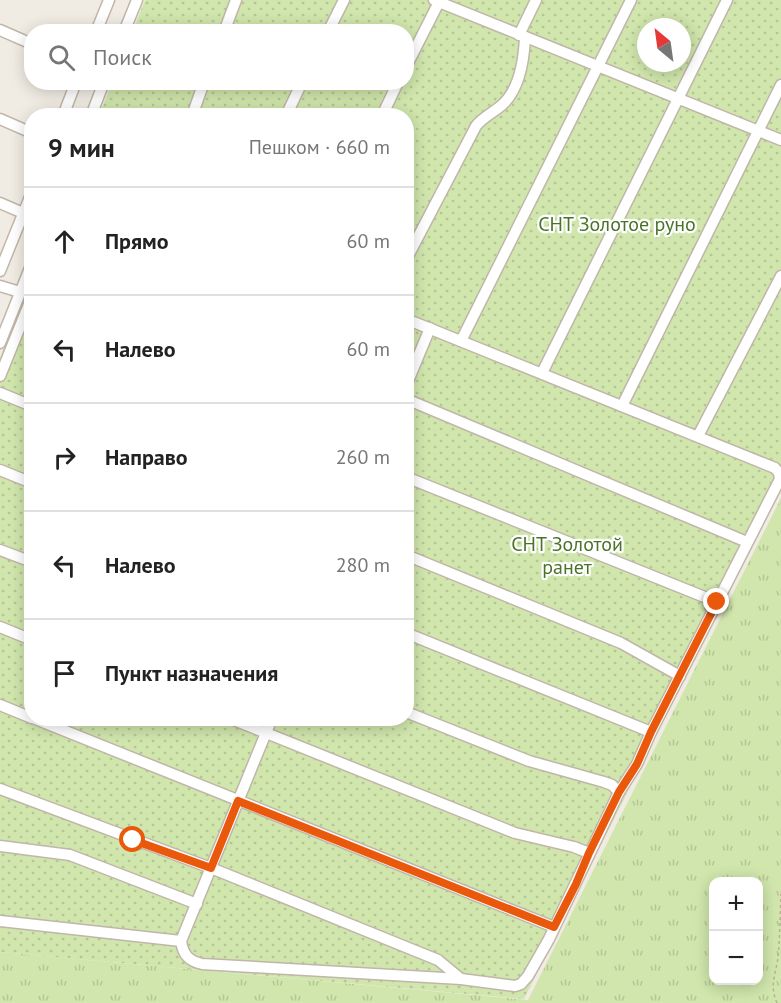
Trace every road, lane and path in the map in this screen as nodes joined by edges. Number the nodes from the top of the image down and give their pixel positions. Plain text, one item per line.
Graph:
1 (109, 0) edge
2 (137, 0) edge
3 (236, 0) edge
4 (344, 0) edge
5 (536, 0) edge
6 (631, 0) edge
7 (727, 0) edge
8 (437, 1) edge
9 (99, 24) edge
10 (127, 24) edge
11 (227, 24) edge
12 (332, 24) edge
13 (0, 30) edge
14 (522, 36) junction
15 (24, 40) edge
16 (414, 50) edge
17 (598, 67) junction
18 (781, 85) edge
19 (73, 90) edge
20 (101, 90) edge
21 (201, 90) edge
22 (298, 90) edge
23 (395, 90) edge
24 (679, 99) junction
25 (66, 108) edge
26 (94, 108) edge
27 (195, 108) edge
28 (290, 108) edge
29 (386, 108) edge
30 (0, 119) edge
31 (24, 130) edge
32 (758, 131) junction
33 (781, 140) edge
34 (0, 203) edge
35 (23, 213) joint
36 (414, 245) edge
37 (0, 271) edge
38 (781, 276) edge
39 (24, 282) edge
40 (0, 286) edge
41 (20, 292) junction
42 (414, 322) edge
43 (430, 328) junction
44 (24, 329) edge
45 (461, 341) junction
46 (0, 343) edge
47 (414, 367) edge
48 (542, 373) junction
49 (0, 376) edge
50 (0, 393) edge
51 (414, 402) edge
52 (24, 403) edge
53 (622, 406) junction
54 (699, 436) junction
55 (0, 470) edge
56 (24, 480) edge
57 (414, 480) edge
58 (747, 542) junction
59 (0, 550) edge
60 (414, 558) edge
61 (24, 559) edge
62 (717, 602) junction
63 (0, 627) edge
64 (24, 636) edge
65 (414, 636) edge
66 (680, 676) junction
67 (0, 705) edge
68 (24, 715) edge
69 (414, 715) edge
70 (52, 726) edge
71 (249, 726) edge
72 (269, 726) edge
73 (651, 732) junction
74 (266, 733) junction
75 (0, 789) edge
76 (619, 792) junction
77 (238, 801) junction
78 (0, 846) edge
79 (589, 853) junction
80 (211, 868) junction
81 (781, 894) edge
82 (196, 904) junction
83 (0, 921) edge
84 (554, 927) junction
85 (182, 941) junction
86 (461, 979) junction
87 (777, 1003) edge

1 - 9 street
2 - 10 street
3 - 11 street
4 - 12 street
5 - 14 street
6 - 17 street
7 - 24 street
8 - 14 street
8 - 16 street
13 - 15 street
14 - 17 street
14 - 36 street
17 - 24 street
17 - 45 street
18 - 32 street
19 - 25 street
20 - 26 street
21 - 27 street
22 - 28 street
23 - 29 street
24 - 32 street
24 - 48 street
30 - 31 street
32 - 33 street
32 - 53 street
34 - 35 street
35 - 37 street
38 - 54 street
39 - 41 street
40 - 41 street
41 - 46 street
42 - 43 street
43 - 45 street
43 - 47 street
44 - 49 street
45 - 48 street
48 - 53 street
50 - 52 street
51 - 58 street
53 - 54 street
54 - 58 street
55 - 56 street
57 - 62 street
58 - 62 street
59 - 61 street
60 - 66 street
62 - 66 street
63 - 64 street
65 - 73 street
66 - 73 street
67 - 68 street
69 - 76 street
70 - 77 street
71 - 74 street
72 - 74 street
73 - 76 street
74 - 77 street
74 - 79 street
75 - 80 street
76 - 79 street
77 - 80 street
77 - 84 street
78 - 82 street
79 - 84 street
80 - 82 street
80 - 86 street
81 - 87 path
82 - 85 street
83 - 85 street
84 - 86 street
85 - 86 street

